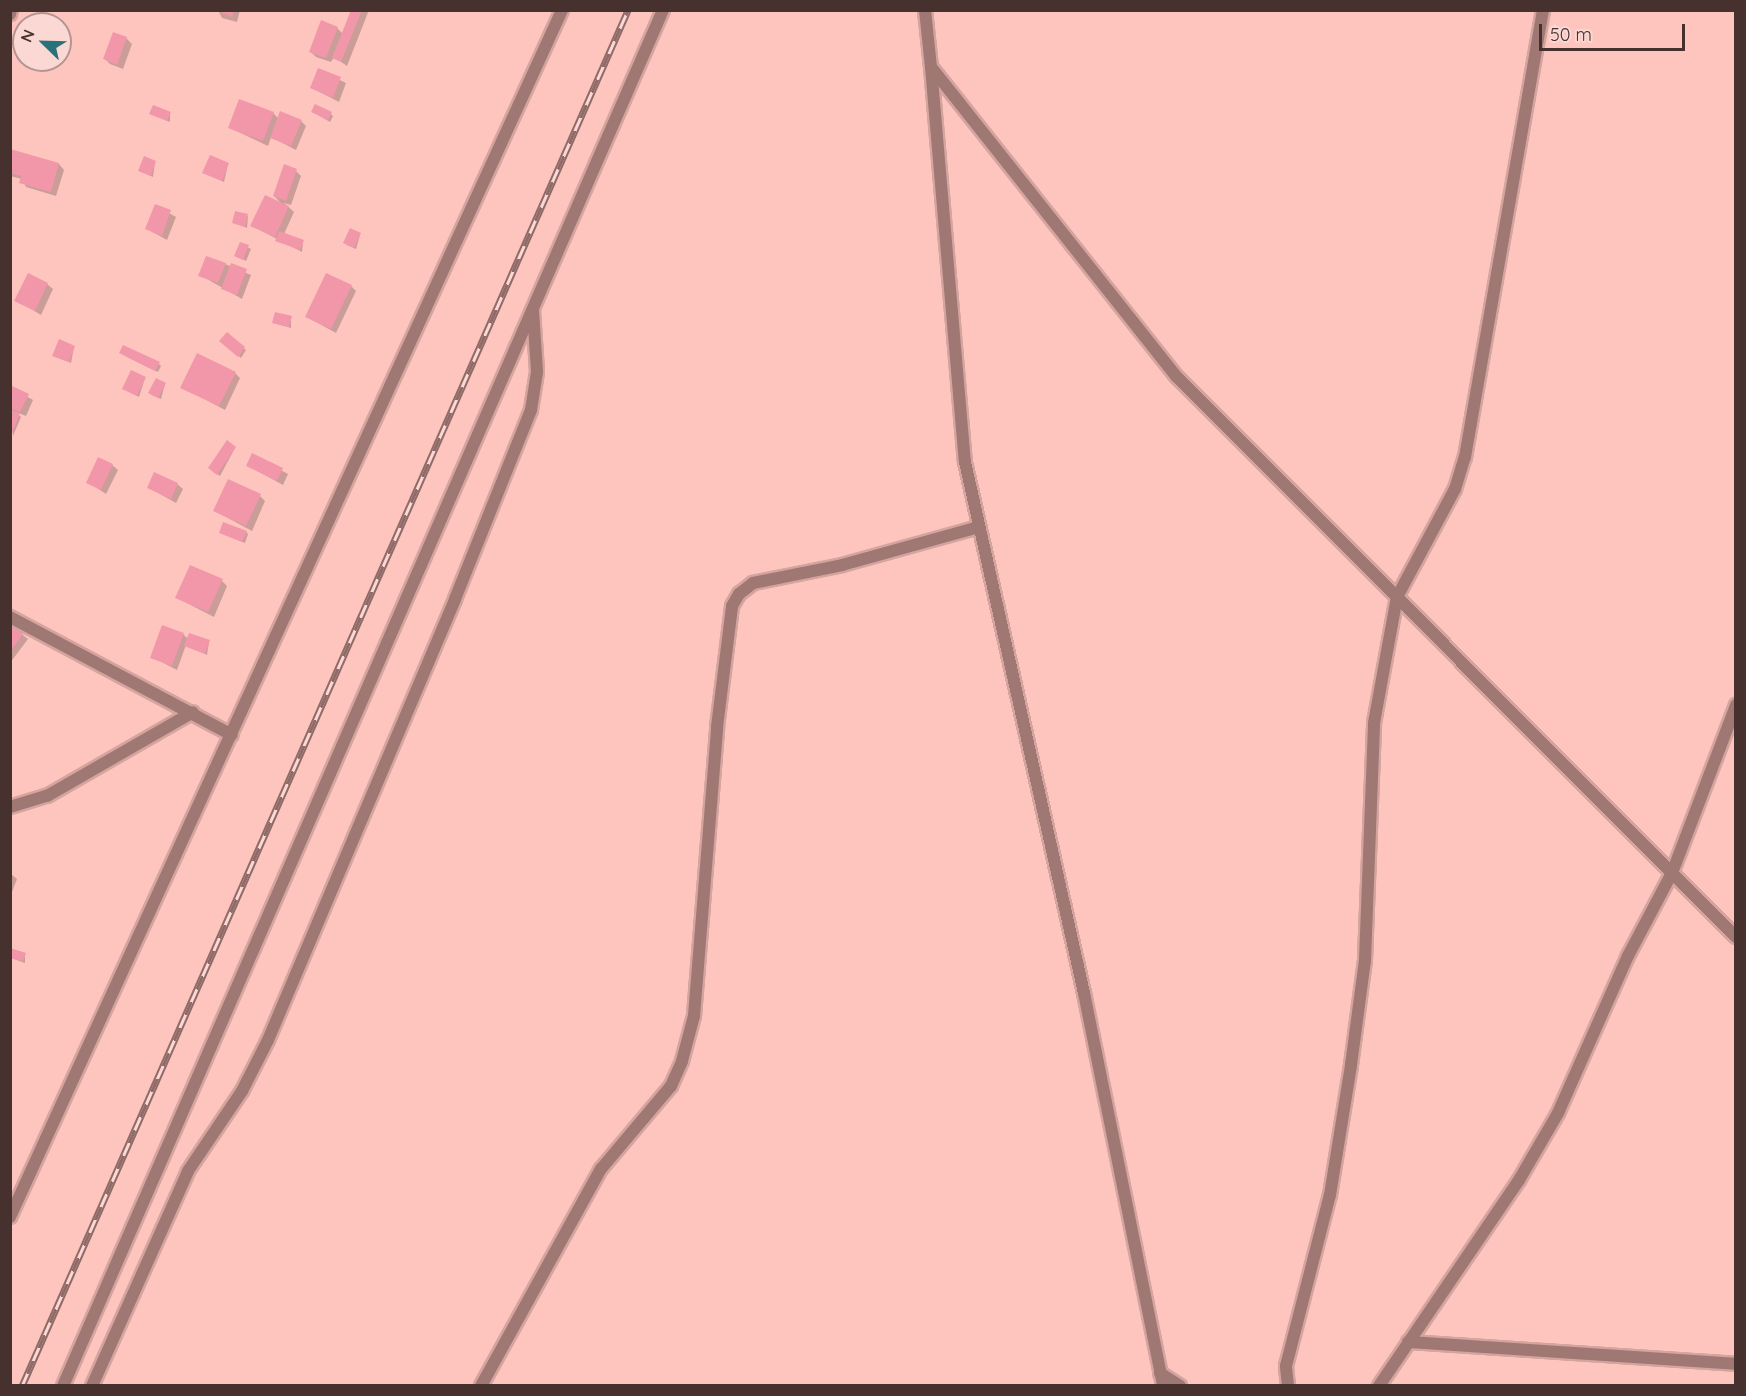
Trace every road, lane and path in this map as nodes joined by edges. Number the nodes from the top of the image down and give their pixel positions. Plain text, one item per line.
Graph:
1 (562, 10) edge
2 (663, 10) edge
3 (925, 10) edge
4 (1544, 10) edge
5 (932, 67) junction
6 (533, 308) junction
7 (980, 527) junction
8 (1397, 597) junction
9 (10, 617) edge
10 (1736, 705) edge
11 (193, 712) junction
12 (232, 735) junction
13 (10, 807) edge
14 (1672, 873) junction
15 (1736, 937) edge
16 (10, 1217) edge
17 (1408, 1342) junction
18 (1736, 1364) edge
19 (1160, 1373) junction
20 (63, 1386) edge
21 (92, 1386) edge
22 (481, 1386) edge
23 (1162, 1386) edge
24 (1180, 1386) edge
25 (1288, 1386) edge
26 (1379, 1386) edge

1 - 12 street
2 - 6 street
3 - 5 street
4 - 8 street
5 - 7 street
5 - 8 street
6 - 20 street
6 - 21 street
7 - 19 street
7 - 22 street
8 - 14 street
8 - 25 street
9 - 11 street
10 - 14 street
11 - 12 street
11 - 13 street
12 - 16 street
14 - 15 street
14 - 17 street
17 - 18 street
17 - 26 street
19 - 23 street
19 - 24 street

